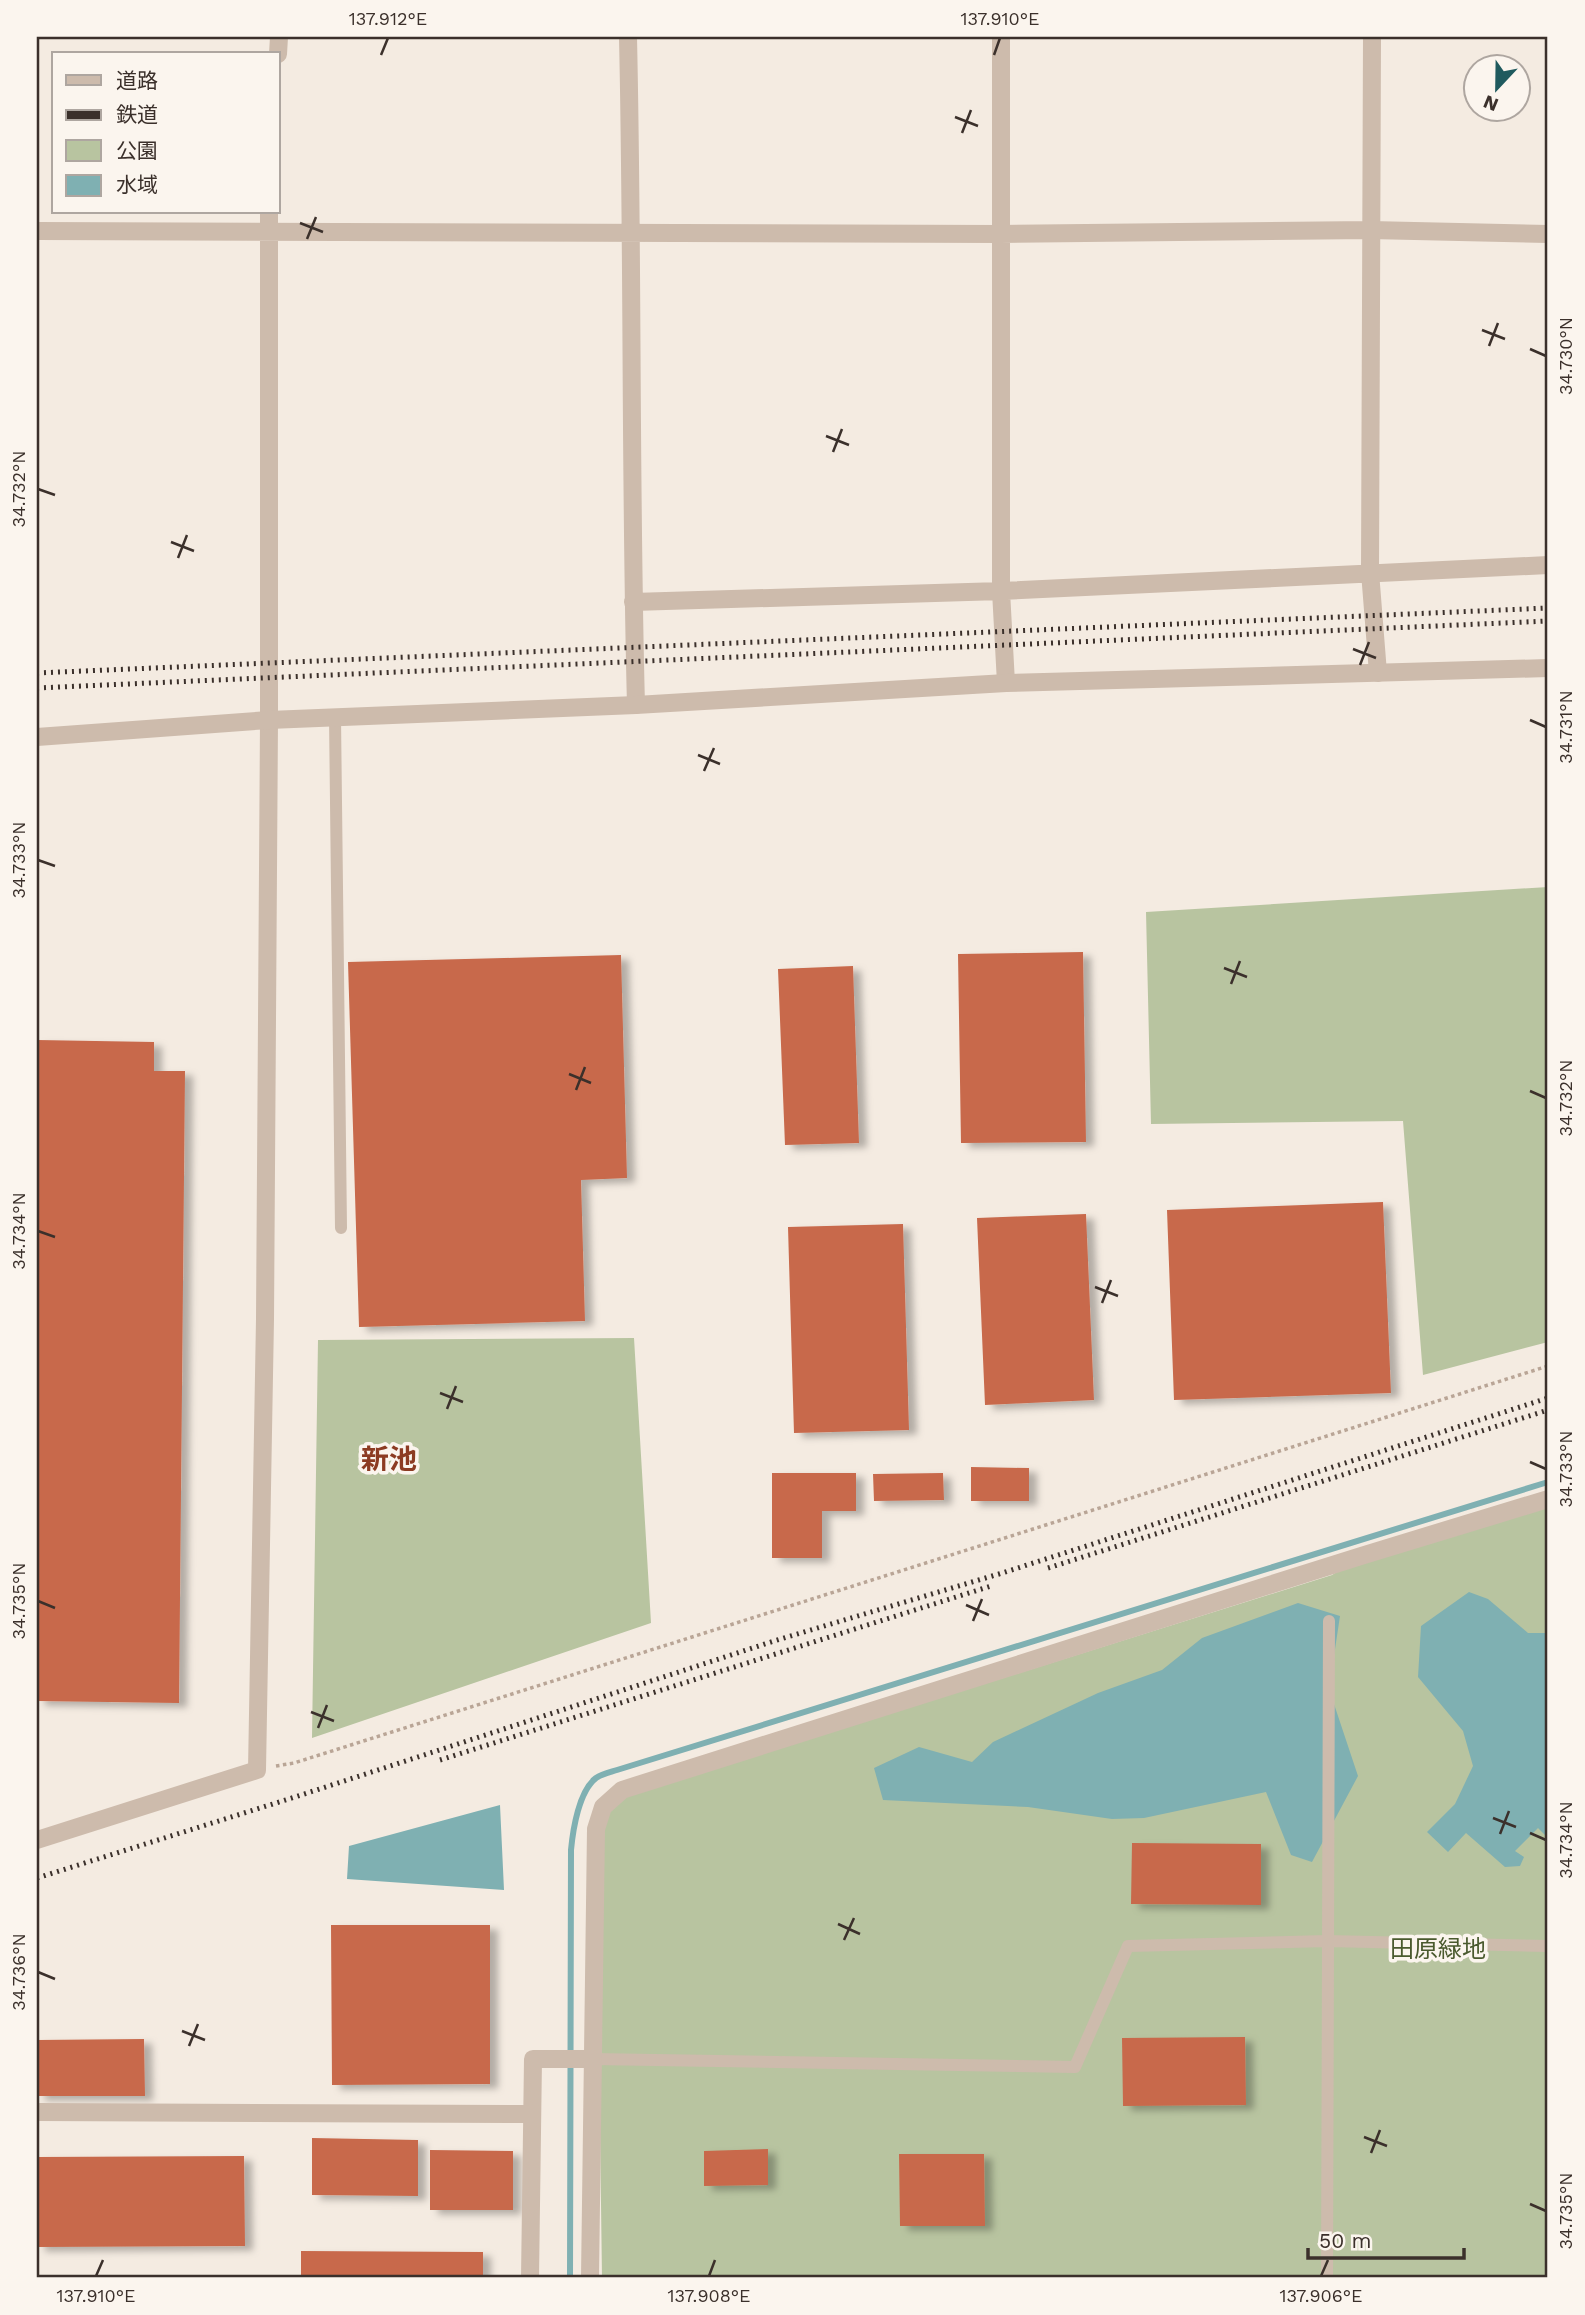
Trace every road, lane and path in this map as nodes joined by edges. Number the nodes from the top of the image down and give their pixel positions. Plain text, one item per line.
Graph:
1 (628, 37) edge
2 (1001, 37) edge
3 (1371, 37) edge
4 (269, 214) edge
5 (1370, 230) junction
6 (37, 231) edge
7 (268, 232) junction
8 (632, 234) junction
9 (1001, 234) junction
10 (1548, 234) edge
11 (1548, 565) edge
12 (1370, 572) junction
13 (1001, 591) junction
14 (633, 602) junction
15 (1548, 668) edge
16 (1378, 673) junction
17 (1006, 683) junction
18 (636, 705) junction
19 (335, 718) junction
20 (269, 720) junction
21 (37, 737) edge
22 (341, 1227) dead end
23 (1548, 1366) edge
24 (1548, 1499) edge
25 (1329, 1621) dead end
26 (257, 1770) junction
27 (37, 1840) edge
28 (1327, 1941) junction
29 (1548, 1946) edge
30 (592, 2059) junction
31 (37, 2112) edge
32 (532, 2114) junction
33 (530, 2278) edge
34 (590, 2278) edge
35 (1327, 2278) edge

1 - 8 street
2 - 9 street
3 - 5 street
4 - 7 street
5 - 9 street
5 - 10 street
5 - 12 street
6 - 7 street
7 - 8 street
7 - 20 street
8 - 9 street
8 - 14 street
9 - 13 street
11 - 12 street
12 - 13 street
12 - 16 street
13 - 14 street
13 - 17 street
14 - 18 street
15 - 16 street
16 - 17 street
17 - 18 street
18 - 19 street
19 - 20 street
19 - 22 lane
20 - 21 street
20 - 26 street
23 - 26 path
24 - 30 street
25 - 28 lane
26 - 27 street
28 - 29 lane
28 - 30 lane
28 - 35 lane
30 - 32 street
30 - 34 street
31 - 32 street
32 - 33 street

